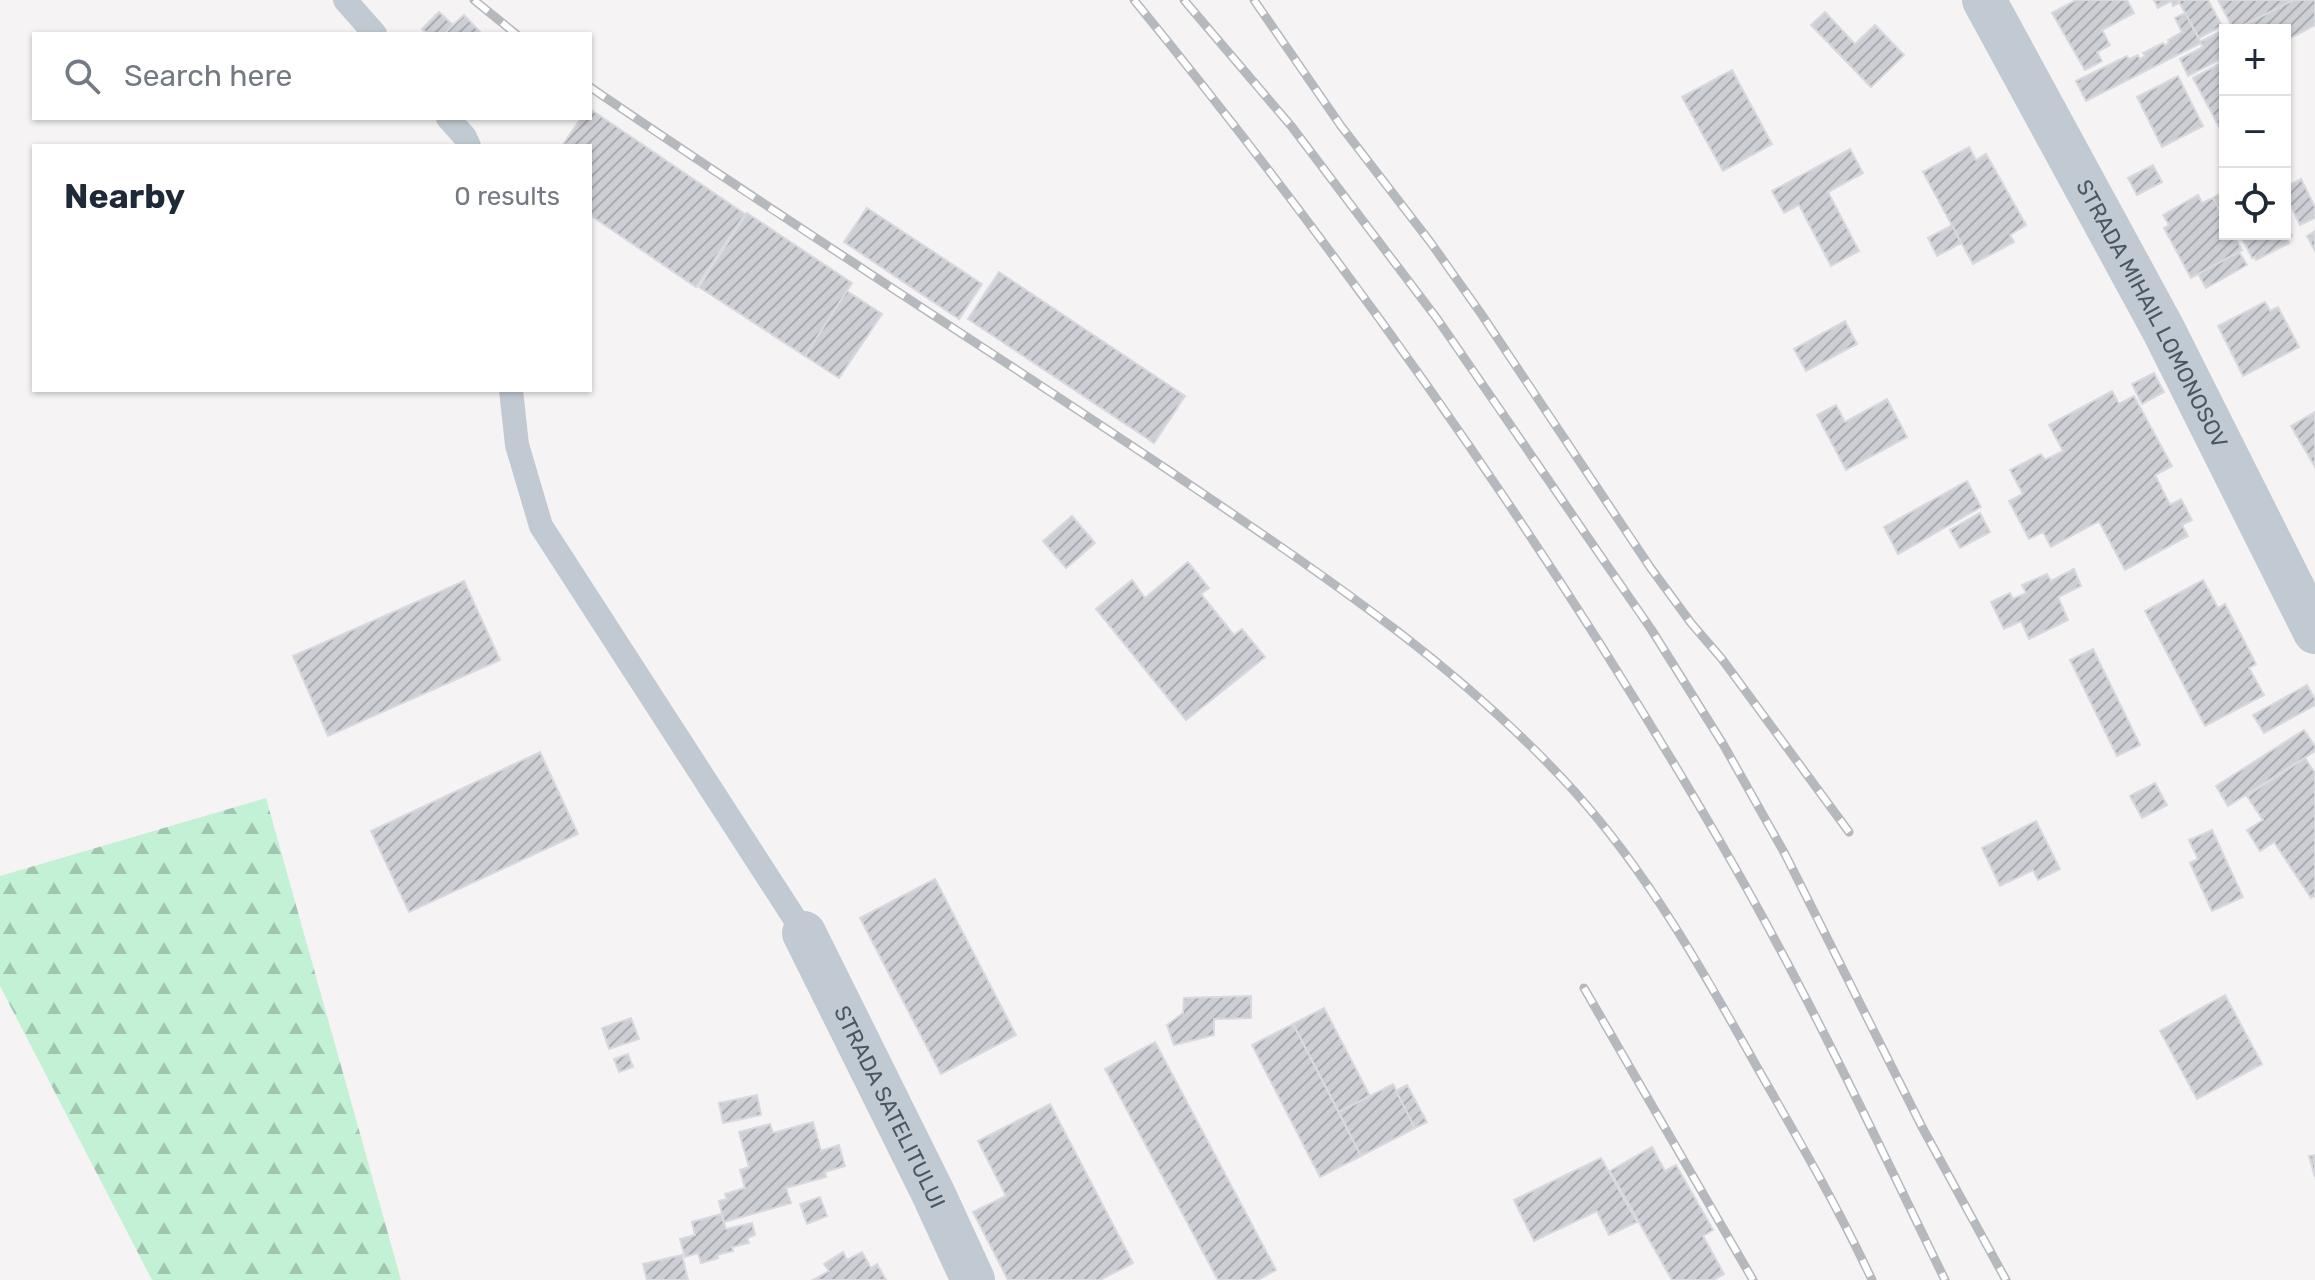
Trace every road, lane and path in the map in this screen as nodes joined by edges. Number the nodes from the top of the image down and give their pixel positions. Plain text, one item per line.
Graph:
1 (345, 0) edge
2 (1984, 0) edge
3 (373, 32) edge
4 (450, 120) edge
5 (468, 144) edge
6 (511, 392) edge
7 (2315, 632) edge
8 (804, 933) joint
9 (973, 1280) edge

1 - 3 lane
2 - 7 street, STRADA MIHAIL LOMONOSOV
4 - 5 lane
6 - 8 lane
8 - 9 street, STRADA SATELITULUI

